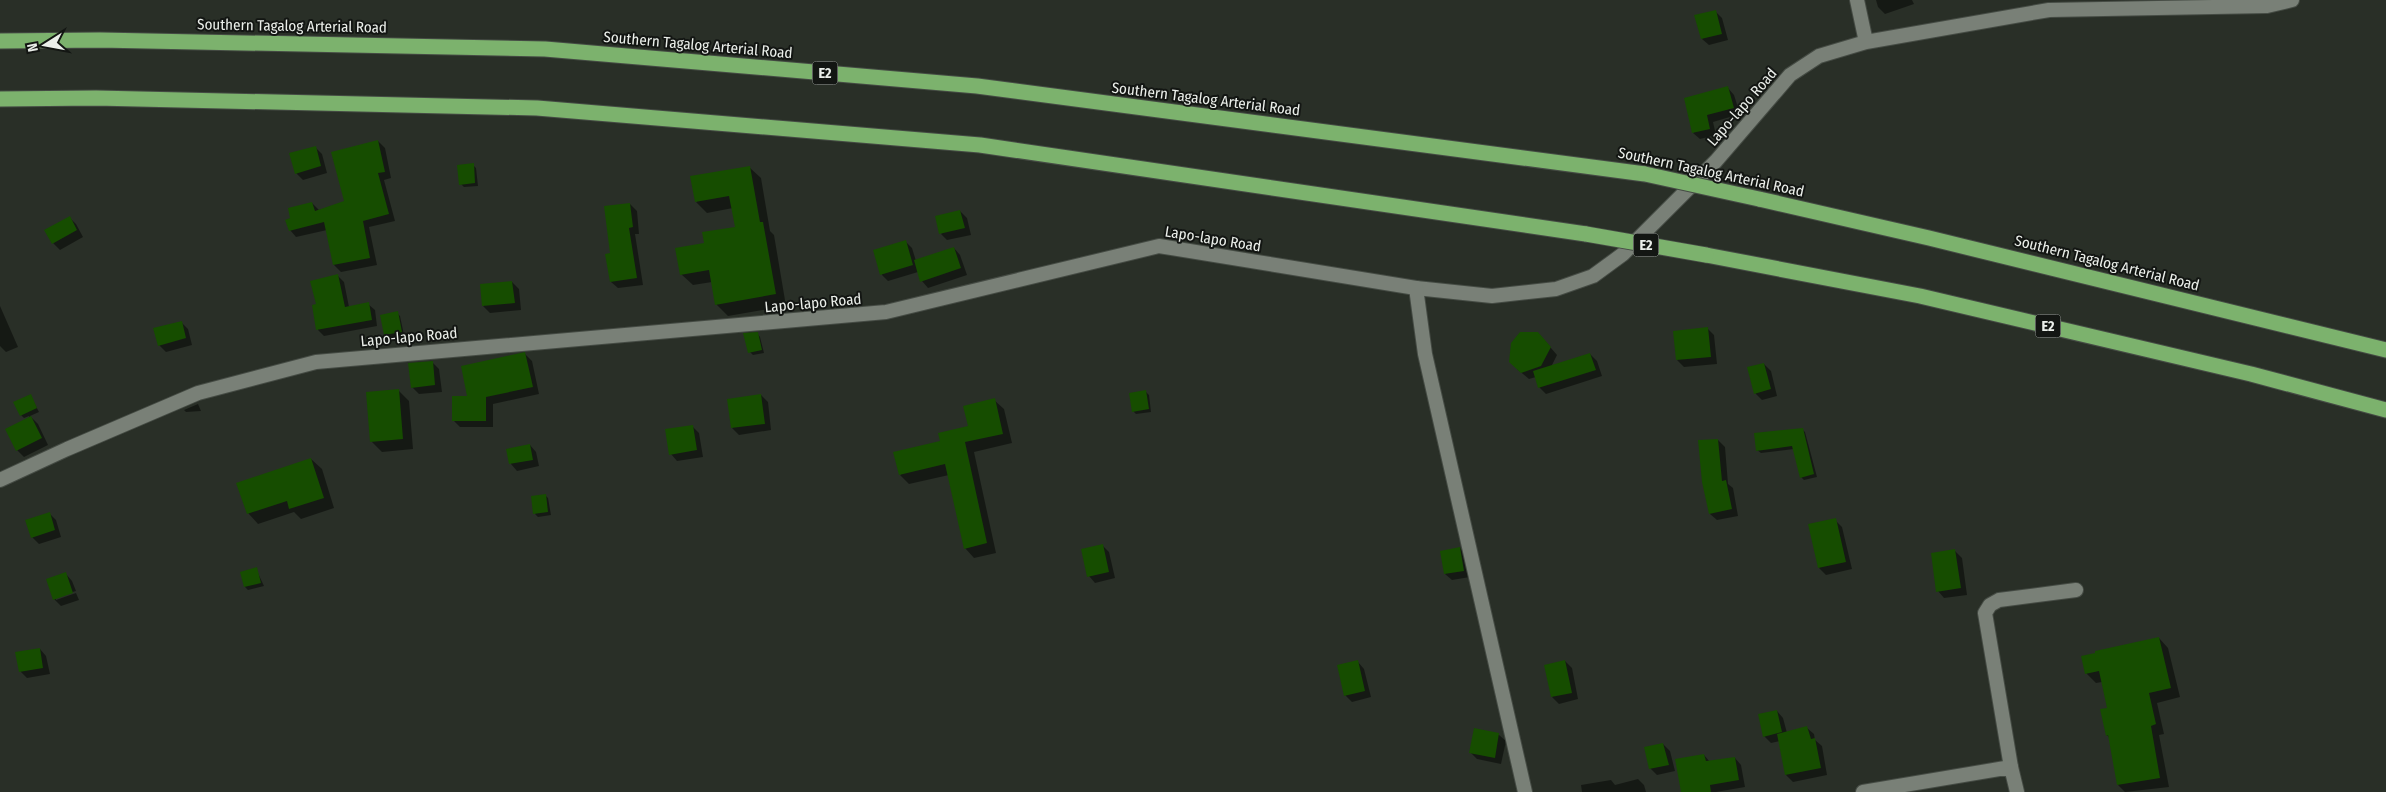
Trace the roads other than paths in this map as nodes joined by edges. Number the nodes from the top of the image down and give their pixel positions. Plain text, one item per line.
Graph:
1 (1857, 0) edge
2 (2292, 0) edge
3 (0, 41) edge
4 (1866, 42) junction
5 (0, 99) edge
6 (1416, 288) junction
7 (2386, 350) edge
8 (2386, 410) edge
9 (0, 480) edge
10 (2076, 590) dead end
11 (2011, 767) junction
12 (1525, 792) edge
13 (1863, 792) edge
14 (2017, 792) edge

1 - 4 street
2 - 4 street, Lapo-lapo Road
3 - 7 highway, Southern Tagalog Arterial Road / E2, bridge
4 - 6 street, Lapo-lapo Road
5 - 8 highway, E2, bridge
6 - 9 street, Lapo-lapo Road
6 - 12 street
10 - 11 street
11 - 13 street
11 - 14 street

